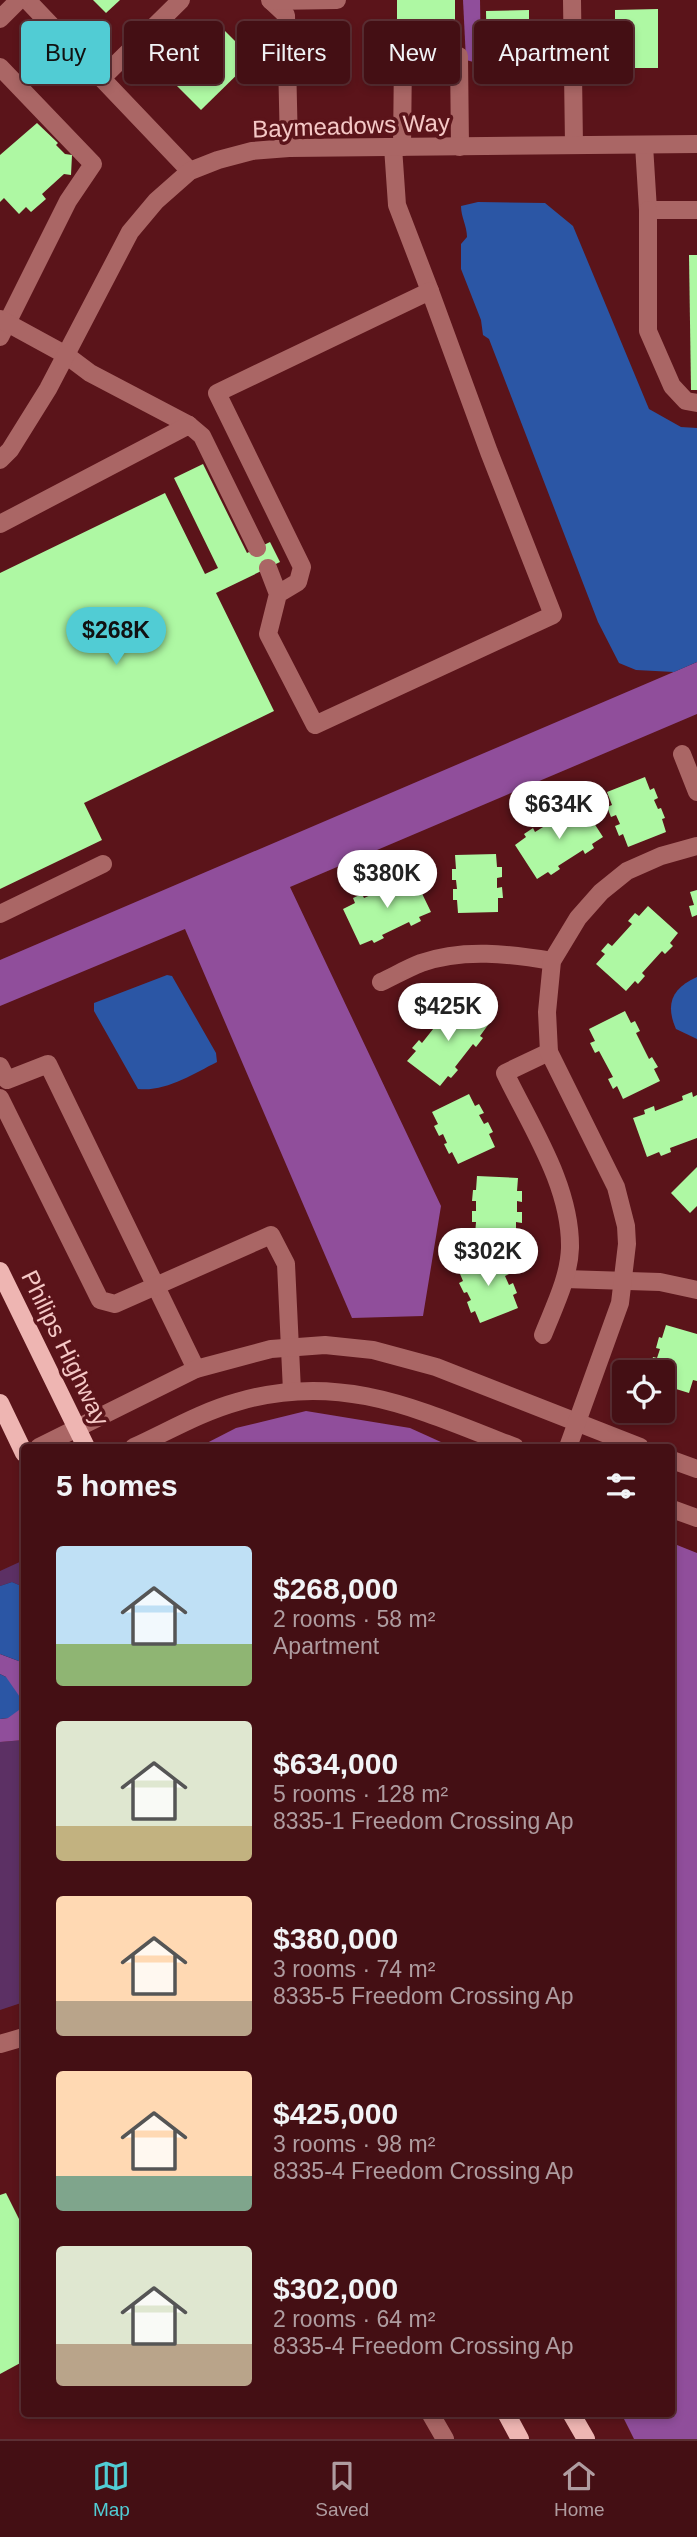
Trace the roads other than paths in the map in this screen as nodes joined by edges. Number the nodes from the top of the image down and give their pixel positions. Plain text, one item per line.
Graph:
1 (19, 0) edge
2 (27, 0) edge
3 (181, 0) edge
4 (270, 0) edge
5 (337, 0) edge
6 (572, 0) edge
7 (0, 19) edge
8 (47, 21) edge
9 (0, 67) edge
10 (110, 70) edge
11 (108, 84) edge
12 (573, 145) junction
13 (644, 145) junction
14 (697, 145) edge
15 (398, 147) junction
16 (460, 147) junction
17 (289, 148) junction
18 (190, 171) junction
19 (648, 210) junction
20 (697, 210) edge
21 (430, 290) junction
22 (2, 326) edge
23 (66, 355) junction
24 (697, 403) edge
25 (189, 425) junction
26 (0, 460) edge
27 (0, 524) edge
28 (257, 548) dead end
29 (268, 568) dead end
30 (278, 594) junction
31 (682, 754) dead end
32 (697, 792) edge
33 (697, 846) edge
34 (103, 864) dead end
35 (0, 914) edge
36 (552, 961) junction
37 (381, 982) dead end
38 (549, 1052) junction
39 (3, 1078) edge
40 (0, 1098) edge
41 (0, 1271) edge
42 (565, 1279) junction
43 (623, 1281) junction
44 (158, 1287) junction
45 (697, 1290) edge
46 (543, 1335) dead end
47 (289, 1346) junction
48 (196, 1369) junction
49 (292, 1391) junction
50 (0, 1403) edge
51 (578, 1423) junction
52 (77, 1427) junction
53 (45, 1444) edge
54 (85, 1444) edge
55 (141, 1444) edge
56 (508, 1444) edge
57 (569, 1444) edge
58 (632, 1444) edge
59 (21, 1447) edge
60 (675, 1461) edge
61 (697, 1469) edge
62 (675, 1509) edge
63 (697, 1518) edge
64 (21, 2038) edge
65 (0, 2044) edge
66 (432, 2417) edge
67 (508, 2417) edge
68 (574, 2417) edge
69 (445, 2439) edge
70 (520, 2439) edge
71 (586, 2439) edge

1 - 7 street
2 - 8 street
3 - 10 street
4 - 5 street
4 - 17 street
6 - 12 street
9 - 22 street
11 - 18 street
12 - 13 street, Baymeadows Way
12 - 16 street, Baymeadows Way
13 - 14 street, Baymeadows Way
13 - 19 street
15 - 16 street, Baymeadows Way
15 - 16 street
15 - 17 street, Baymeadows Way
15 - 21 street
17 - 18 street, Baymeadows Way
18 - 23 street, Baymeadows Way
19 - 20 street
19 - 24 street
21 - 30 street
21 - 30 street
22 - 23 street
23 - 25 street
23 - 26 street, Baymeadows Way
25 - 27 street
25 - 28 street
29 - 30 street
31 - 32 street
33 - 36 street
34 - 35 street
36 - 37 street
36 - 38 street
38 - 42 street
38 - 43 street
39 - 44 street
40 - 44 street
41 - 52 main road, Philips Highway
42 - 43 street
42 - 46 street
43 - 45 street
43 - 51 street
44 - 47 street
44 - 48 street
47 - 48 street
47 - 49 street
47 - 51 street
48 - 52 street
49 - 55 street
49 - 56 street
50 - 59 main road
51 - 57 street
51 - 58 street
52 - 53 street
52 - 54 main road, Philips Highway
60 - 61 street
62 - 63 street
64 - 65 street
66 - 69 street
67 - 70 main road
68 - 71 main road

